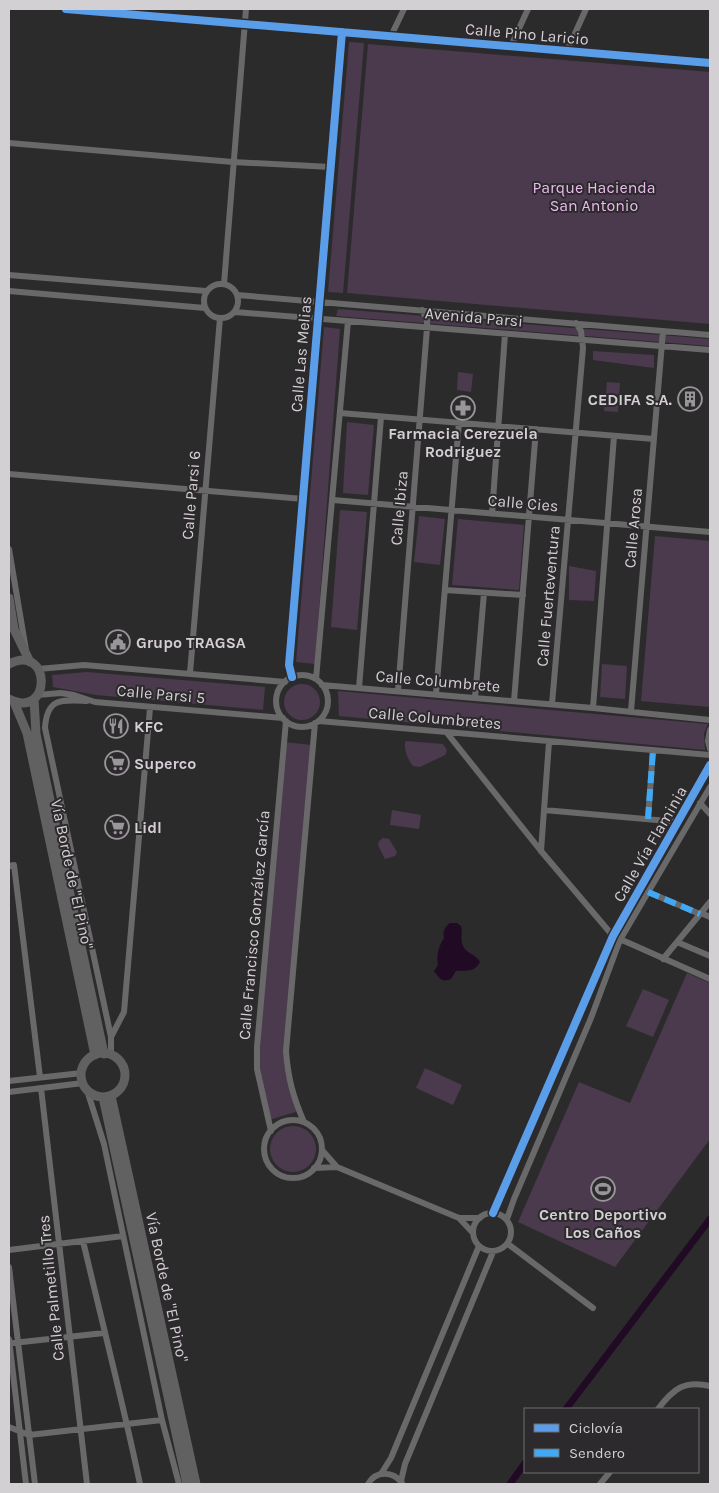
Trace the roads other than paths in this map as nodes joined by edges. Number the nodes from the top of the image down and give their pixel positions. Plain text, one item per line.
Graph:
1 (66, 9) edge
2 (246, 9) edge
3 (404, 9) edge
4 (528, 9) edge
5 (586, 9) edge
6 (245, 24) junction
7 (342, 32) junction
8 (391, 36) junction
9 (511, 46) junction
10 (567, 51) junction
11 (710, 63) edge
12 (9, 143) edge
13 (233, 162) junction
14 (332, 168) junction
15 (9, 275) edge
16 (224, 284) junction
17 (9, 291) edge
18 (206, 291) junction
19 (238, 295) junction
20 (319, 302) junction
21 (205, 308) junction
22 (422, 310) junction
23 (235, 312) junction
24 (220, 318) junction
25 (318, 319) junction
26 (348, 321) junction
27 (576, 323) junction
28 (428, 328) junction
29 (663, 331) junction
30 (505, 334) junction
31 (710, 335) edge
32 (584, 340) junction
33 (662, 346) junction
34 (710, 350) edge
35 (340, 413) junction
36 (381, 416) junction
37 (421, 419) junction
38 (459, 422) junction
39 (498, 426) junction
40 (536, 429) junction
41 (576, 432) junction
42 (614, 436) junction
43 (654, 439) junction
44 (9, 474) edge
45 (205, 490) junction
46 (303, 499) junction
47 (333, 500) junction
48 (374, 504) junction
49 (412, 507) junction
50 (451, 510) junction
51 (492, 514) junction
52 (529, 517) junction
53 (568, 520) junction
54 (608, 524) junction
55 (647, 527) junction
56 (710, 532) edge
57 (9, 549) edge
58 (445, 590) junction
59 (484, 593) junction
60 (523, 596) junction
61 (9, 598) edge
62 (28, 658) junction
63 (9, 664) edge
64 (38, 669) junction
65 (190, 674) junction
66 (292, 677) junction
67 (316, 680) junction
68 (285, 682) junction
69 (322, 684) junction
70 (359, 688) junction
71 (398, 691) junction
72 (436, 694) junction
73 (36, 697) junction
74 (475, 698) junction
75 (12, 700) edge
76 (87, 701) junction
77 (514, 701) junction
78 (552, 704) junction
79 (150, 708) junction
80 (593, 708) junction
81 (631, 711) junction
82 (285, 720) junction
83 (710, 720) edge
84 (317, 722) junction
85 (710, 730) edge
86 (447, 733) junction
87 (549, 742) junction
88 (710, 749) edge
89 (654, 750) junction
90 (710, 755) edge
91 (710, 765) edge
92 (710, 787) edge
93 (700, 803) junction
94 (544, 810) junction
95 (710, 814) edge
96 (648, 819) junction
97 (678, 822) junction
98 (541, 851) junction
99 (12, 865) edge
100 (648, 892) junction
101 (710, 902) edge
102 (701, 914) junction
103 (710, 917) edge
104 (613, 936) junction
105 (620, 940) junction
106 (677, 942) junction
107 (710, 956) edge
108 (663, 959) junction
109 (710, 979) edge
110 (111, 1037) junction
111 (103, 1055) junction
112 (82, 1073) junction
113 (40, 1077) junction
114 (9, 1081) edge
115 (85, 1086) junction
116 (41, 1088) junction
117 (9, 1092) edge
118 (107, 1096) junction
119 (304, 1122) junction
120 (271, 1131) junction
121 (322, 1150) junction
122 (337, 1167) junction
123 (314, 1168) junction
124 (493, 1213) junction
125 (459, 1218) junction
126 (480, 1218) junction
127 (507, 1219) junction
128 (473, 1233) junction
129 (122, 1236) junction
130 (83, 1241) junction
131 (60, 1244) junction
132 (508, 1244) junction
133 (479, 1246) junction
134 (9, 1250) edge
135 (493, 1252) junction
136 (9, 1267) edge
137 (593, 1308) dead end
138 (104, 1333) junction
139 (70, 1337) junction
140 (9, 1342) edge
141 (17, 1342) junction
142 (710, 1386) edge
143 (659, 1408) edge
144 (162, 1420) junction
145 (127, 1425) junction
146 (9, 1427) edge
147 (81, 1430) junction
148 (19, 1432) junction
149 (29, 1435) junction
150 (609, 1473) edge
151 (381, 1474) junction
152 (401, 1483) edge
153 (26, 1484) edge
154 (35, 1484) edge
155 (87, 1484) edge
156 (140, 1484) edge
157 (180, 1484) edge
158 (187, 1484) edge
159 (196, 1484) edge
160 (368, 1484) edge
161 (600, 1484) edge

1 - 6 street, Calle Pino Laricio
2 - 6 street
3 - 8 street
4 - 9 street
5 - 10 street
6 - 7 street, Calle Pino Laricio
6 - 13 street
7 - 8 street, Calle Pino Laricio
7 - 14 street, Calle Las Melias
8 - 9 street, Calle Pino Laricio
9 - 10 street, Calle Pino Laricio
10 - 11 street, Calle Pino Laricio
12 - 13 street
13 - 14 street
13 - 16 street
14 - 20 street, Calle Las Melias
15 - 18 street
16 - 18 street
16 - 19 street
17 - 21 street
18 - 21 street
19 - 20 street, Avenida Parsi
19 - 23 street
20 - 22 street, Avenida Parsi
20 - 25 street, Calle Las Melias
21 - 24 street
22 - 27 street, Avenida Parsi
22 - 28 street
23 - 24 street
23 - 25 street, Avenida Parsi
24 - 45 street, Calle Parsi 6
25 - 26 street, Avenida Parsi
25 - 46 street, Calle Las Melias
26 - 28 street, Avenida Parsi
26 - 35 street
27 - 29 street, Avenida Parsi
27 - 32 street
28 - 30 street, Avenida Parsi
28 - 37 street, Calle Ibiza
29 - 31 street, Avenida Parsi
29 - 33 street, Calle Arosa
30 - 32 street, Avenida Parsi
30 - 39 street
32 - 33 street, Avenida Parsi
32 - 41 street, Calle Fuerteventura
33 - 34 street, Avenida Parsi
33 - 43 street, Calle Arosa
35 - 36 street
35 - 47 street
36 - 37 street
36 - 48 street
37 - 38 street
37 - 49 street, Calle Ibiza
38 - 39 street
38 - 50 street
39 - 40 street
39 - 51 street
40 - 41 street
40 - 52 street
41 - 42 street
41 - 53 street, Calle Fuerteventura
42 - 43 street
42 - 54 street
43 - 55 street, Calle Arosa
44 - 45 street
45 - 46 street
45 - 65 street, Calle Parsi 6
46 - 66 street, Calle Las Melias
47 - 48 street, Calle Cies
47 - 67 street
48 - 49 street, Calle Cies
48 - 70 street
49 - 50 street, Calle Cies
49 - 71 street, Calle Ibiza
50 - 51 street, Calle Cies
50 - 58 street
51 - 52 street, Calle Cies
52 - 53 street, Calle Cies
52 - 60 street
53 - 54 street, Calle Cies
53 - 78 street, Calle Fuerteventura
54 - 55 street, Calle Cies
54 - 80 street
55 - 56 street, Calle Cies
55 - 81 street, Calle Arosa
57 - 62 street
58 - 59 street
58 - 72 street
59 - 60 street
59 - 74 street
60 - 77 street
61 - 62 main road
62 - 63 main road
62 - 64 main road
64 - 65 street, Calle Parsi 5
64 - 73 main road, Vía Borde de "El Pino"
65 - 68 street, Calle Parsi 5
66 - 67 street
66 - 68 street
67 - 69 street
68 - 82 street
69 - 70 street, Calle Columbrete
69 - 84 street
70 - 71 street, Calle Columbrete
71 - 72 street, Calle Columbrete
72 - 74 street, Calle Columbrete
73 - 75 main road
73 - 76 street, Calle Parsi 5
73 - 111 main road, Vía Borde de "El Pino"
74 - 77 street, Calle Columbrete
75 - 111 main road, Vía Borde de "El Pino"
76 - 79 street, Calle Parsi 5
76 - 110 street
77 - 78 street, Calle Columbrete
78 - 80 street, Calle Columbrete
79 - 82 street, Calle Parsi 5
79 - 110 street
80 - 81 street, Calle Columbrete
81 - 83 street, Calle Columbrete
82 - 84 street
82 - 120 street, Calle Francisco González García
84 - 86 street, Calle Columbretes
84 - 119 street
85 - 88 street
86 - 87 street, Calle Columbretes
86 - 98 street
87 - 89 street, Calle Columbretes
87 - 94 street
89 - 90 street, Calle Columbretes
89 - 96 street
91 - 97 street, Calle Vía Flaminia
92 - 93 street, Calle Vía Flaminia
93 - 95 street
93 - 100 street, Calle Vía Flaminia
94 - 96 street
94 - 98 street
96 - 97 street
97 - 104 street, Calle Vía Flaminia
98 - 104 street
99 - 113 street
100 - 102 street
100 - 105 street, Calle Vía Flaminia
101 - 102 street
102 - 103 street
102 - 106 street
104 - 105 street
104 - 124 street, Calle Vía Flaminia
105 - 108 street
105 - 127 street, Calle Vía Flaminia
106 - 107 street
106 - 108 street
108 - 109 street
110 - 111 street
111 - 112 main road
111 - 118 main road
112 - 113 street
112 - 115 main road
113 - 114 street
115 - 116 street
115 - 118 main road
115 - 129 street
116 - 117 street
116 - 131 street, Calle Palmetillo Tres
118 - 158 main road, Vía Borde de "El Pino"
118 - 159 main road, Vía Borde de "El Pino"
119 - 120 street
119 - 121 street
120 - 123 street
121 - 122 street
121 - 123 street
122 - 123 street
122 - 125 street
124 - 126 street
124 - 127 street
125 - 126 street
125 - 128 street
126 - 128 street
127 - 132 street
128 - 133 street
129 - 130 street
129 - 144 street
130 - 131 street
130 - 138 street
131 - 134 street
131 - 139 street, Calle Palmetillo Tres
132 - 135 street
132 - 137 street
133 - 135 street
133 - 151 street
135 - 152 street
136 - 141 street
138 - 139 street
138 - 145 street
139 - 141 street
139 - 147 street, Calle Palmetillo Tres
140 - 141 street
140 - 148 street
141 - 149 street
142 - 143 street
144 - 145 street
144 - 157 street
145 - 147 street
145 - 156 street
146 - 148 street
147 - 149 street
147 - 155 street, Calle Palmetillo Tres
148 - 149 street
148 - 153 street
149 - 154 street
150 - 161 street
151 - 152 street
151 - 160 street

